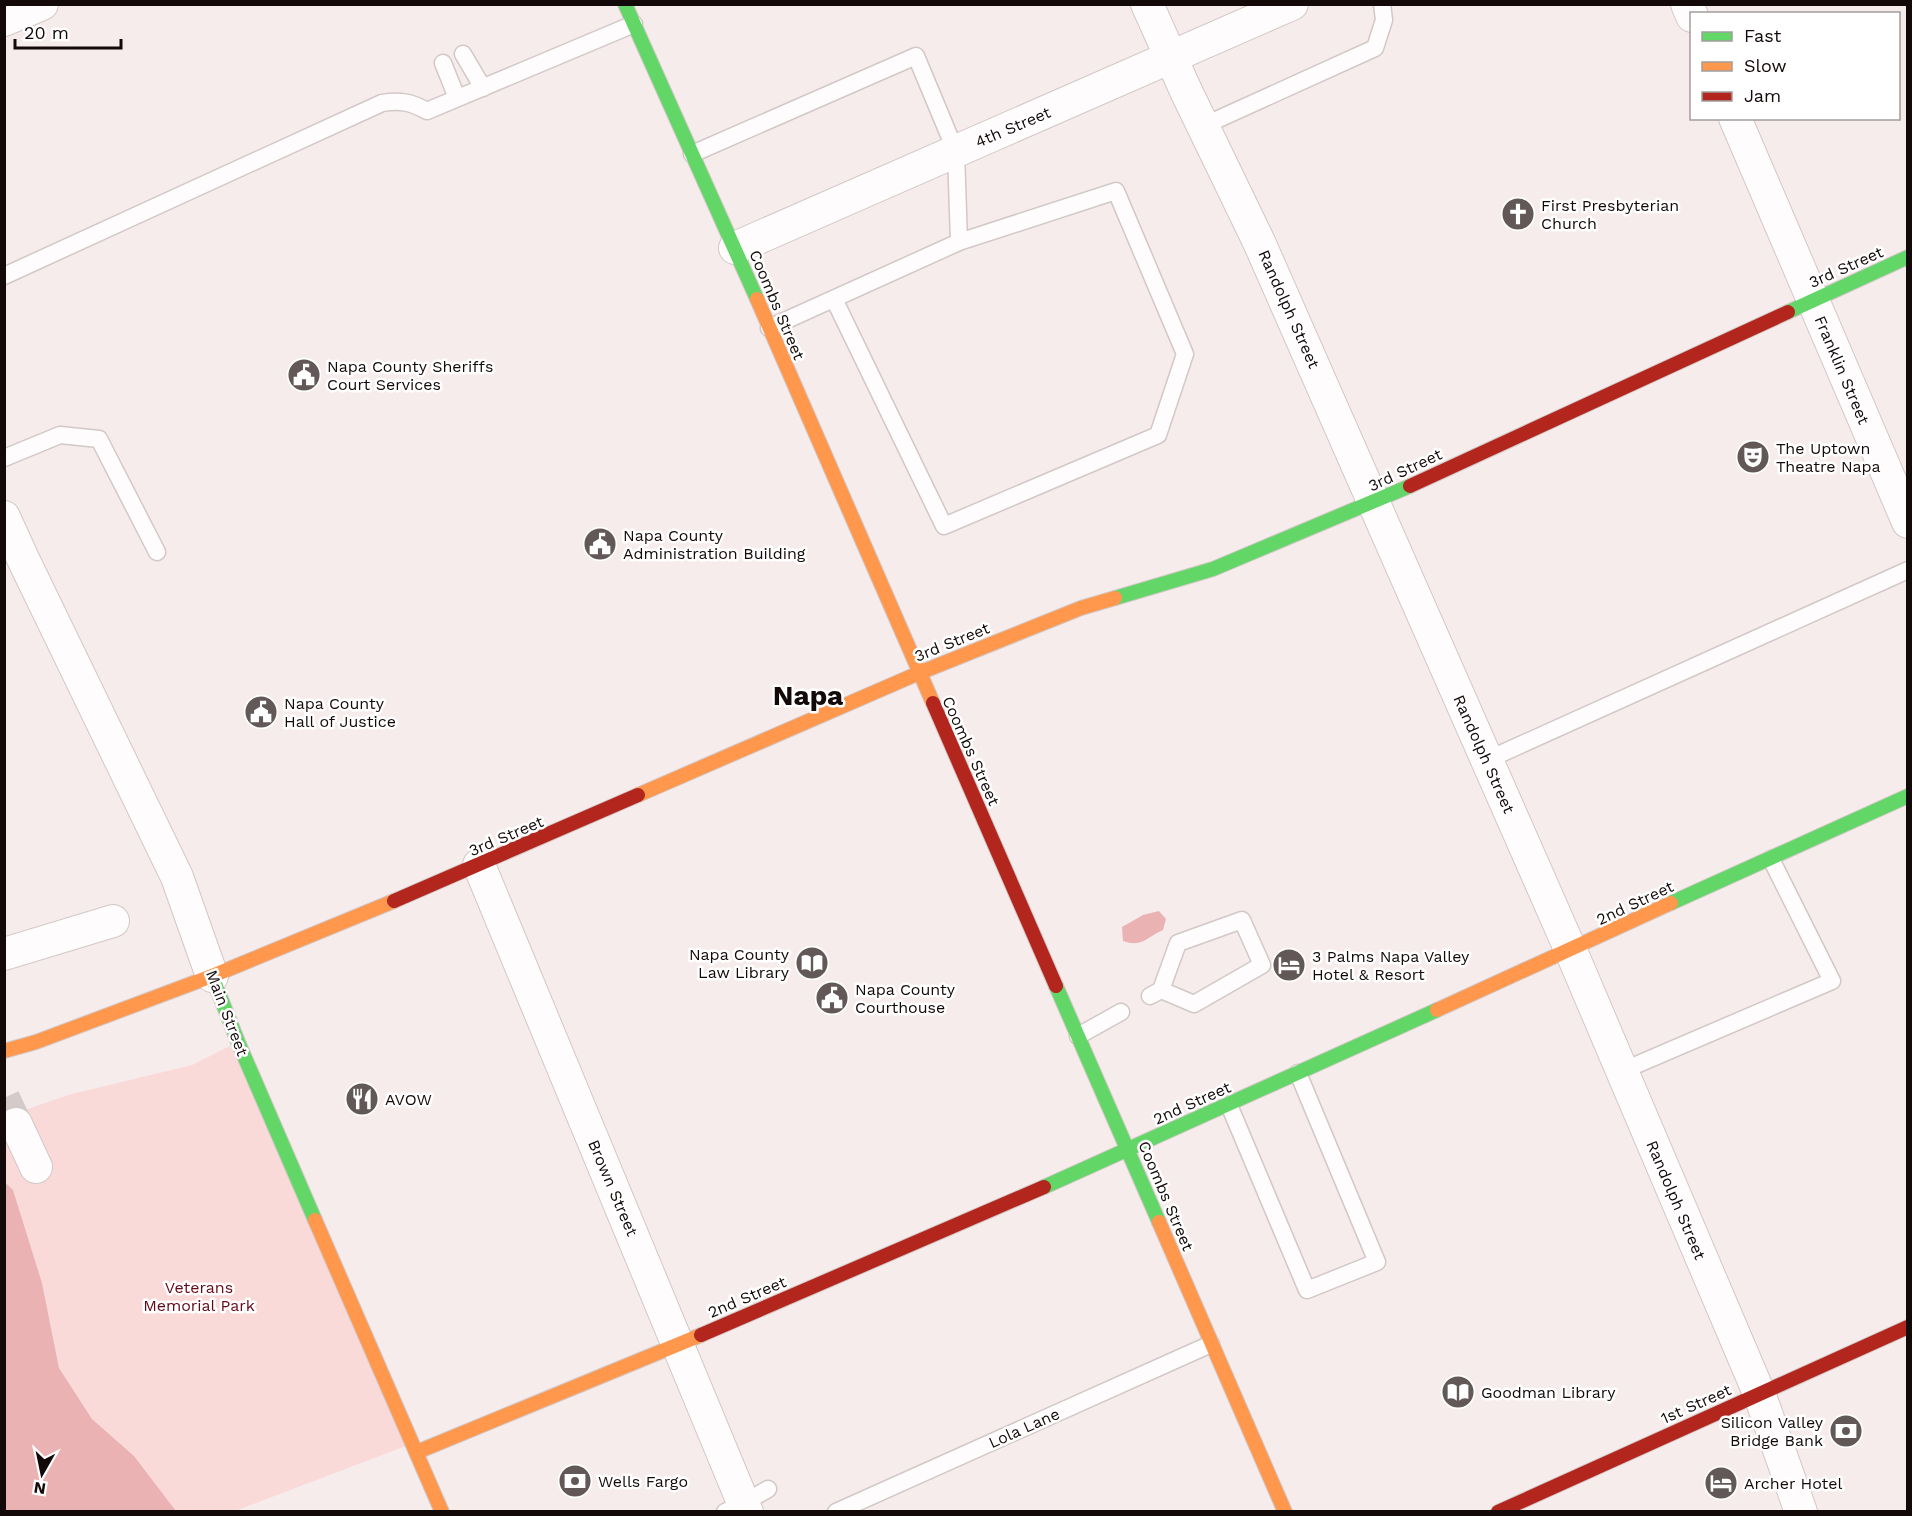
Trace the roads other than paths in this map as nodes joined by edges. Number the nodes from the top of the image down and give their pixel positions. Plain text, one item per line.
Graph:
1 (42, 4) edge
2 (625, 4) edge
3 (1147, 4) edge
4 (1292, 4) edge
5 (1382, 4) edge
6 (4, 20) edge
7 (634, 24) junction
8 (463, 54) dead end
9 (1171, 59) junction
10 (443, 63) dead end
11 (483, 88) junction
12 (457, 98) junction
13 (1736, 120) edge
14 (1203, 126) junction
15 (956, 152) junction
16 (692, 154) junction
17 (959, 242) junction
18 (735, 248) junction
19 (1908, 257) edge
20 (4, 276) edge
21 (834, 299) junction
22 (1812, 300) junction
23 (769, 328) junction
24 (4, 458) edge
25 (1375, 502) junction
26 (4, 517) edge
27 (1908, 522) edge
28 (157, 552) dead end
29 (1908, 570) edge
30 (919, 673) junction
31 (1487, 760) junction
32 (1908, 796) edge
33 (1771, 859) junction
34 (479, 866) junction
35 (113, 921) dead end
36 (1570, 951) junction
37 (4, 954) edge
38 (212, 976) junction
39 (1156, 993) joint
40 (1121, 1012) dead end
41 (1078, 1036) junction
42 (4, 1051) edge
43 (1622, 1071) junction
44 (1298, 1073) junction
45 (1229, 1105) junction
46 (16, 1124) tunnel mouth
47 (1128, 1149) junction
48 (36, 1167) dead end
49 (1908, 1328) edge
50 (1211, 1344) junction
51 (679, 1345) junction
52 (1759, 1393) junction
53 (417, 1452) junction
54 (746, 1504) edge
55 (442, 1512) edge
56 (836, 1512) edge
57 (1285, 1512) edge
58 (1498, 1512) edge
59 (1801, 1512) edge

1 - 6 street
2 - 7 street, Coombs Street
3 - 9 street, Randolph Street
4 - 9 street, 4th Street
5 - 14 lane
7 - 11 lane
7 - 16 street, Coombs Street
8 - 11 lane
9 - 14 street, Randolph Street
9 - 15 street, 4th Street
10 - 12 lane
11 - 12 lane
12 - 20 lane
13 - 22 street, Franklin Street
14 - 25 street, Randolph Street
15 - 16 lane
15 - 17 lane
15 - 18 street, 4th Street
16 - 18 street, Coombs Street
17 - 21 lane
17 - 21 lane
18 - 23 street, Coombs Street
19 - 22 street, 3rd Street
21 - 23 lane
22 - 25 street, 3rd Street
22 - 27 street, Franklin Street
23 - 30 street, Coombs Street
24 - 28 lane
25 - 30 street, 3rd Street
25 - 31 street, Randolph Street
26 - 38 street, Main Street
29 - 31 lane
30 - 34 street, 3rd Street
30 - 41 street, Coombs Street
31 - 36 street, Randolph Street
32 - 33 street, 2nd Street
33 - 36 street, 2nd Street
33 - 43 lane
34 - 38 street, 3rd Street
34 - 51 street, Brown Street
35 - 37 street
36 - 43 street, Randolph Street
36 - 44 street, 2nd Street
38 - 42 street, 3rd Street
38 - 53 street, Main Street
39 - 39 lane
40 - 41 lane
41 - 47 street, Coombs Street
43 - 52 street, Randolph Street
44 - 45 street, 2nd Street
44 - 45 lane
45 - 47 street, 2nd Street
46 - 48 street
47 - 50 street, Coombs Street
47 - 51 street, 2nd Street
49 - 52 street, 1st Street
50 - 56 lane, Lola Lane
50 - 57 street, Coombs Street
51 - 53 street, 2nd Street
51 - 54 street, Brown Street
52 - 58 street, 1st Street
52 - 59 street, Randolph Street
53 - 55 street, Main Street

